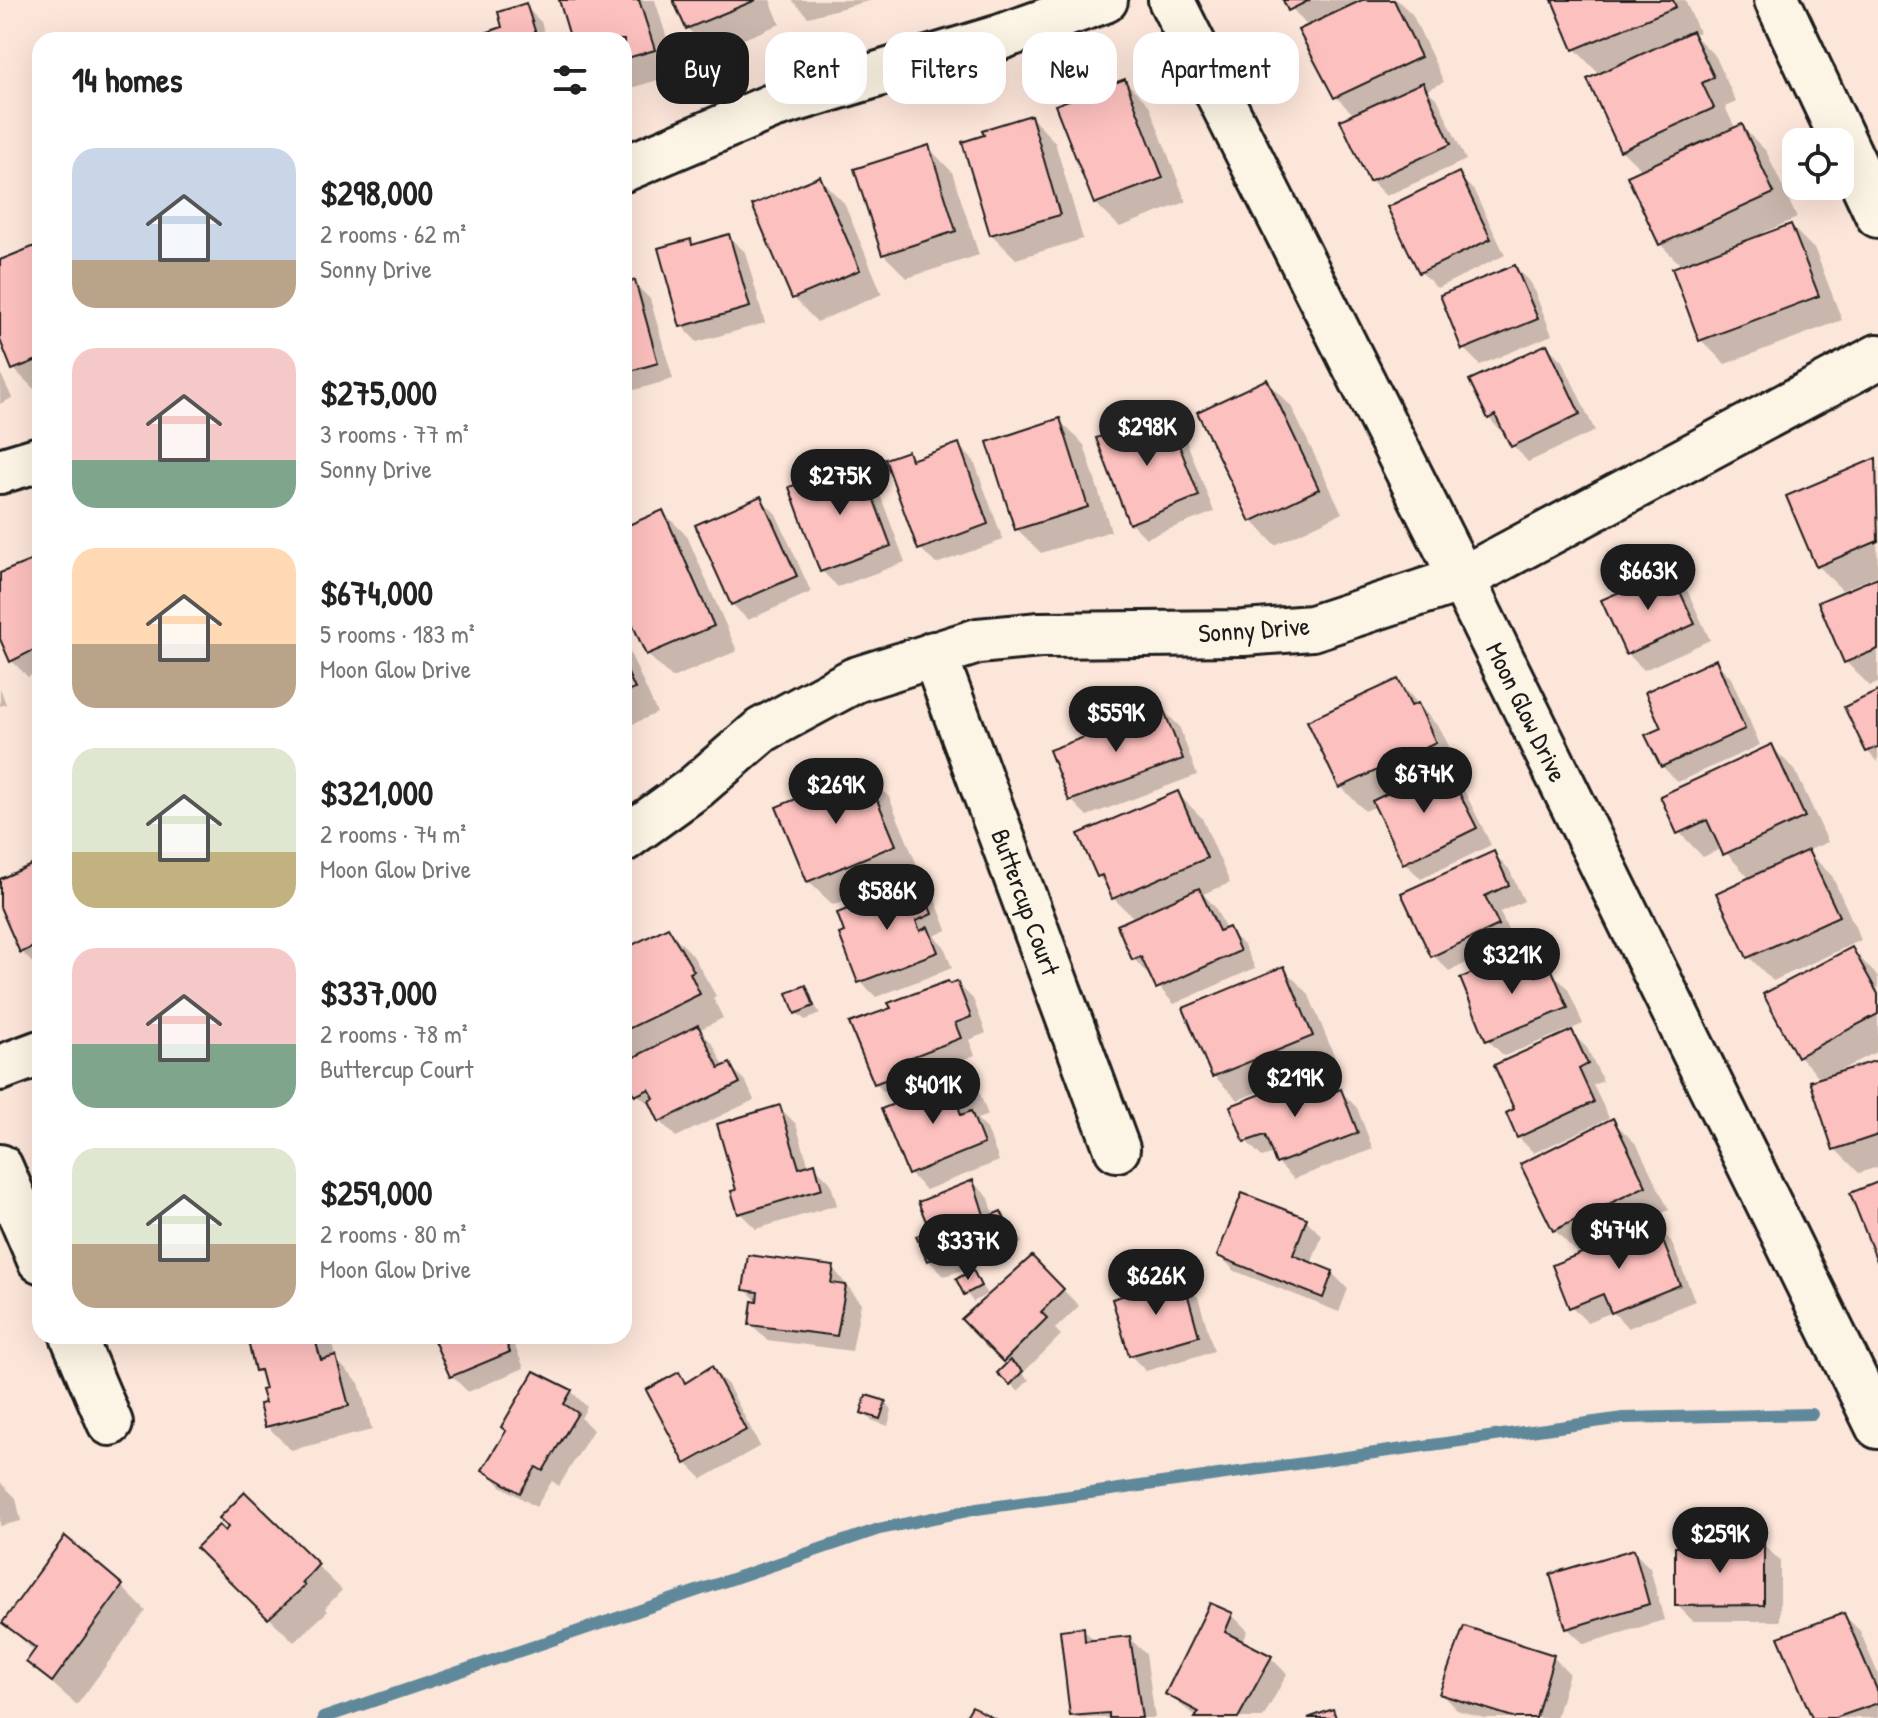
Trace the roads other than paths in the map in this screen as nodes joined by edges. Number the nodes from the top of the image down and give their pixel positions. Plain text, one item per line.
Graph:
1 (1105, 0) edge
2 (1171, 0) edge
3 (1777, 0) edge
4 (632, 166) edge
5 (1878, 215) edge
6 (1878, 357) edge
7 (32, 461) edge
8 (0, 471) edge
9 (1462, 579) junction
10 (934, 654) junction
11 (632, 833) edge
12 (32, 1056) edge
13 (0, 1068) edge
14 (1117, 1149) dead end
15 (0, 1167) edge
16 (32, 1241) edge
17 (76, 1344) edge
18 (110, 1423) dead end
19 (1878, 1426) edge

1 - 4 street
2 - 9 street, Moon Glow Drive
3 - 5 street
6 - 9 street, Sonny Drive
7 - 8 street
9 - 10 street, Sonny Drive
9 - 19 street, Moon Glow Drive
10 - 11 street, Sonny Drive
10 - 14 street, Buttercup Court
12 - 13 street
15 - 16 street
17 - 18 street

